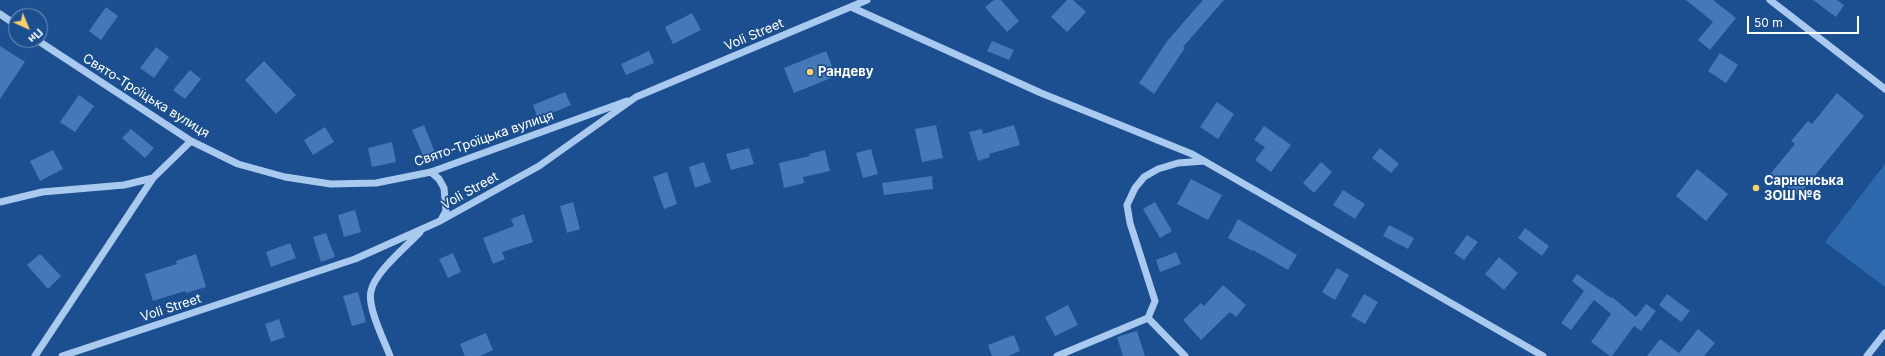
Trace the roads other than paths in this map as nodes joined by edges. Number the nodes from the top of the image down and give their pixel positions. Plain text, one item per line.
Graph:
1 (867, 0) edge
2 (1770, 0) edge
3 (851, 7) junction
4 (48, 47) edge
5 (1885, 89) edge
6 (636, 97) junction
7 (191, 141) junction
8 (1204, 161) junction
9 (431, 172) junction
10 (152, 178) junction
11 (0, 202) edge
12 (440, 221) junction
13 (423, 229) junction
14 (1148, 318) junction
15 (1885, 333) edge
16 (35, 356) edge
17 (62, 356) edge
18 (390, 356) edge
19 (1057, 356) edge
20 (1185, 356) edge
21 (1543, 356) edge
22 (1867, 356) edge

1 - 3 street, Voli Street
2 - 5 street
3 - 6 street, Voli Street
3 - 8 street
4 - 7 street, Свято-Троїцька вулиця
6 - 9 street, Свято-Троїцька вулиця
6 - 12 street, Voli Street
7 - 9 street, Свято-Троїцька вулиця
7 - 10 street
8 - 14 street
8 - 21 street
9 - 12 street
10 - 11 street
10 - 16 street
12 - 13 street, Voli Street
13 - 17 street, Voli Street
13 - 18 street
14 - 19 street
14 - 20 street
15 - 22 street

